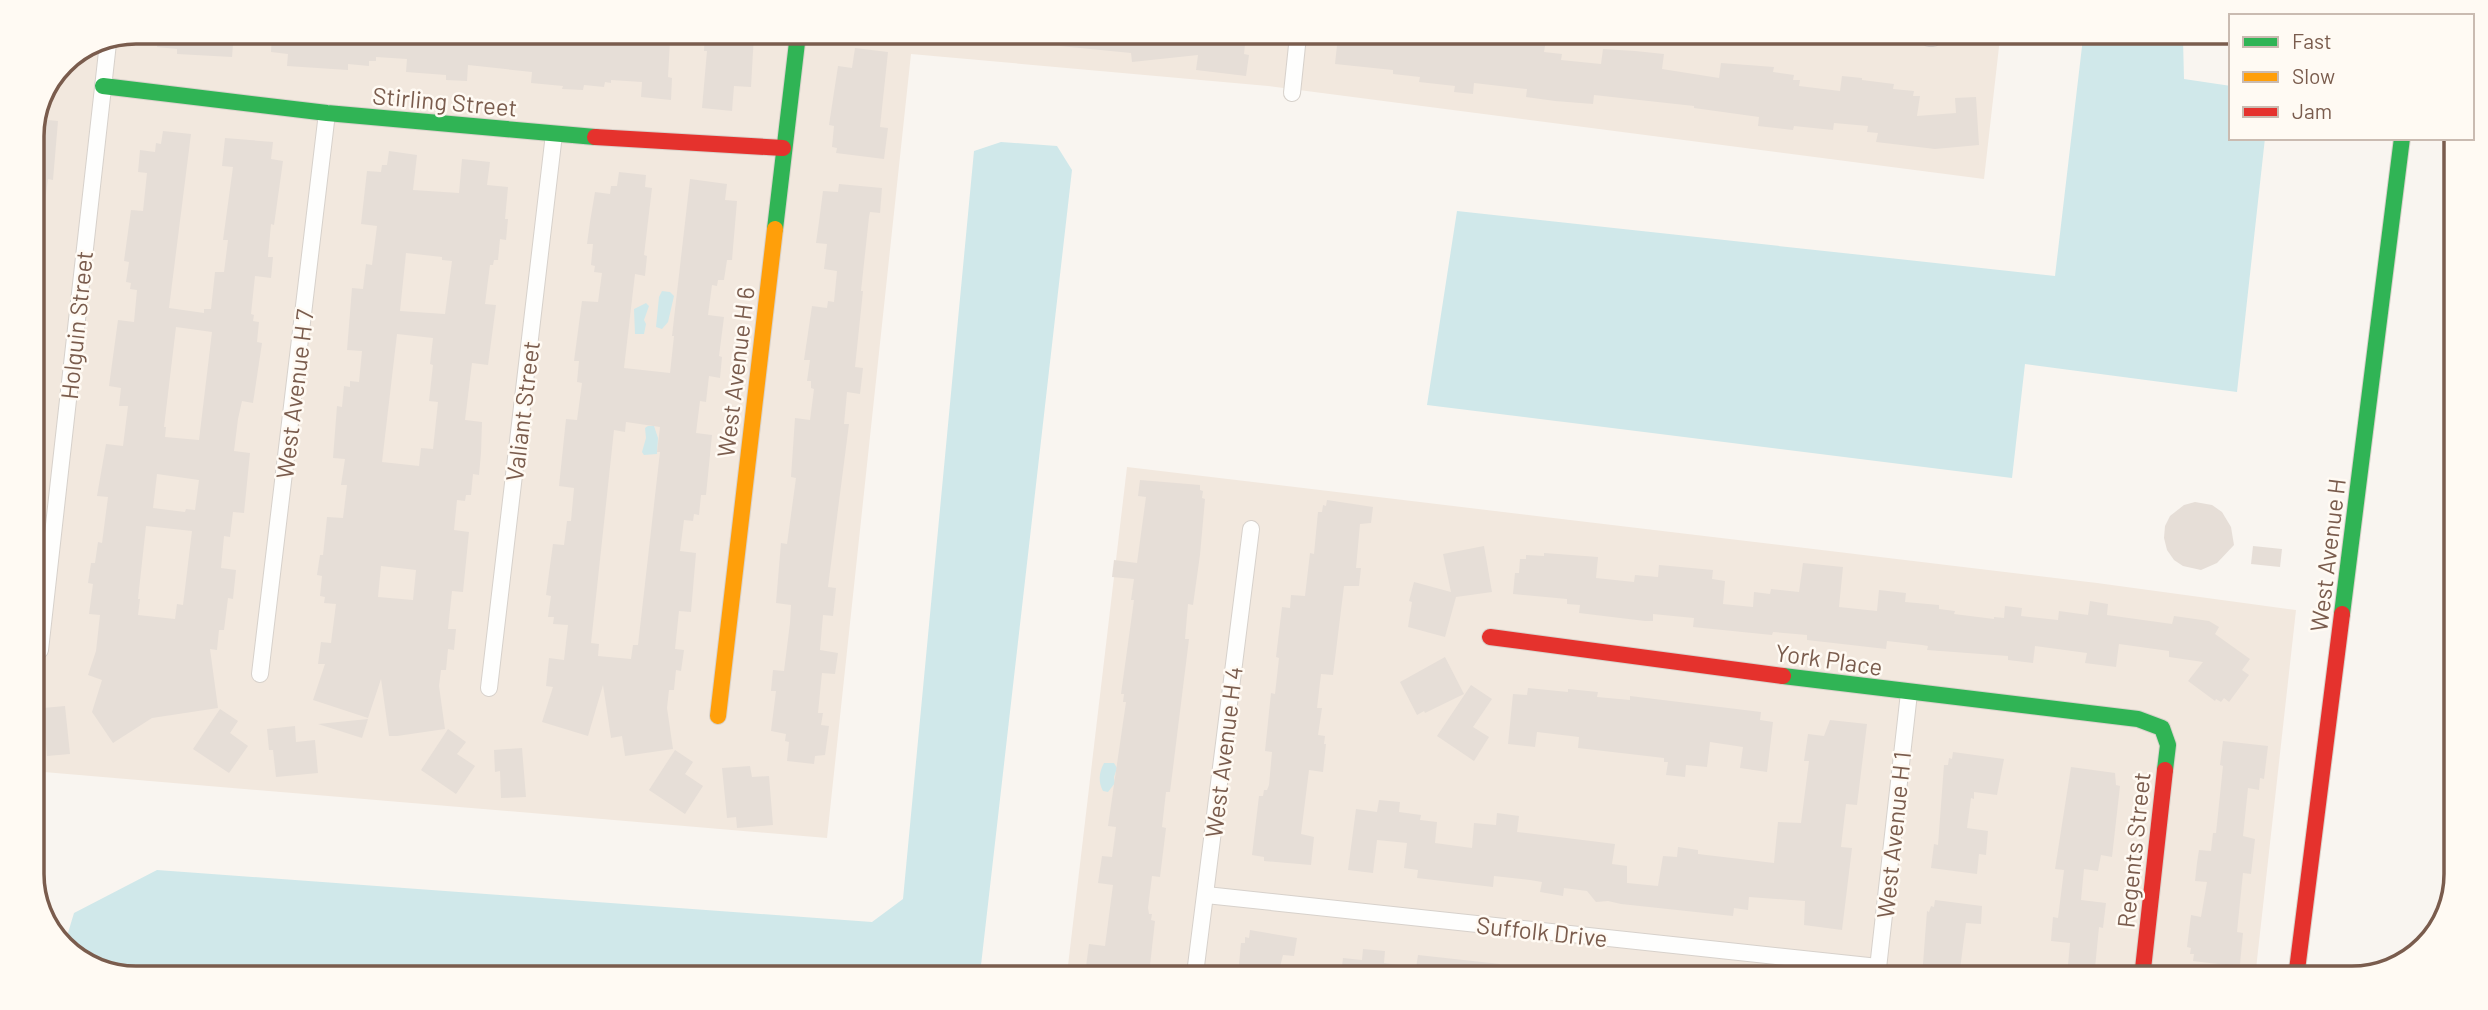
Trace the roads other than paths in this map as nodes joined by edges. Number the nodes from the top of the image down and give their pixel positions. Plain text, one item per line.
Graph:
1 (797, 44) edge
2 (1297, 44) edge
3 (107, 49) edge
4 (103, 86) junction
5 (1292, 93) dead end
6 (327, 113) junction
7 (554, 134) junction
8 (2402, 140) edge
9 (783, 148) junction
10 (1251, 529) dead end
11 (44, 614) edge
12 (1490, 637) dead end
13 (260, 674) dead end
14 (489, 688) dead end
15 (1909, 693) junction
16 (718, 716) dead end
17 (2162, 727) joint
18 (1206, 895) junction
19 (1196, 966) edge
20 (1825, 966) edge
21 (1878, 966) edge
22 (2143, 966) edge
23 (2298, 966) edge

1 - 9 street, West Avenue H 6
2 - 5 street
3 - 4 street, Holguin Street
4 - 6 street, Stirling Street
4 - 11 street, Holguin Street
6 - 7 street, Stirling Street
6 - 13 street, West Avenue H 7
7 - 9 street, Stirling Street
7 - 14 street, Valiant Street
8 - 23 street, West Avenue H
9 - 16 street, West Avenue H 6
10 - 18 street, West Avenue H 4
12 - 15 street, York Place
15 - 17 street, York Place
15 - 21 street, West Avenue H 1
17 - 22 street, Regents Street
18 - 19 street, West Avenue H 4
18 - 20 street, Suffolk Drive

